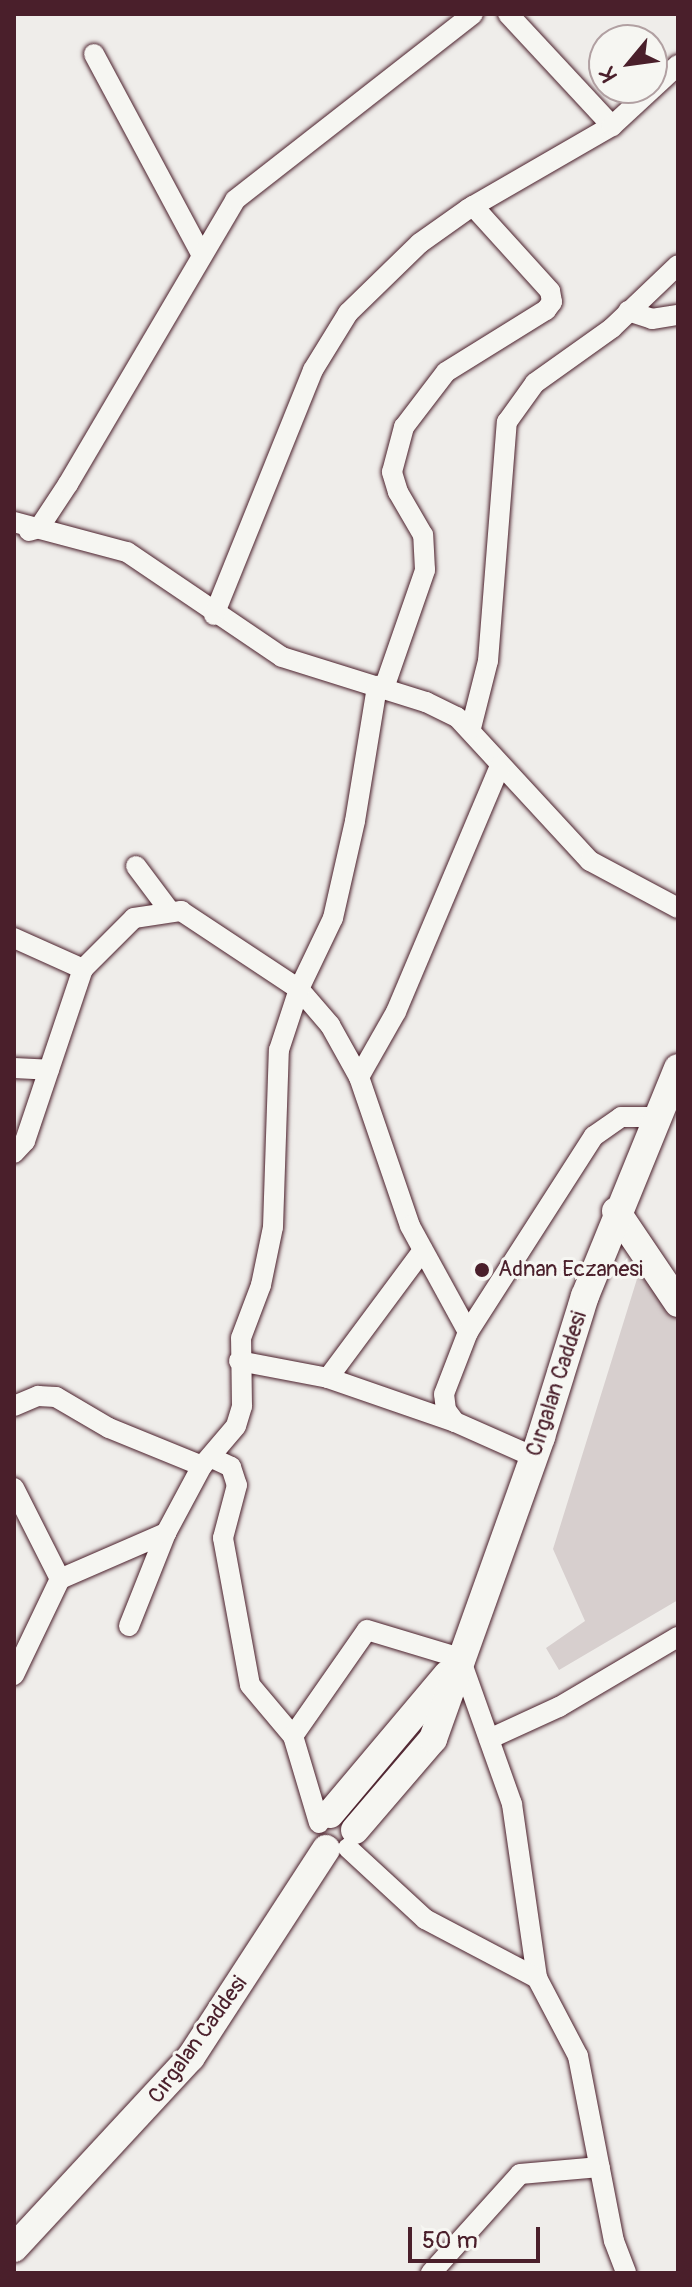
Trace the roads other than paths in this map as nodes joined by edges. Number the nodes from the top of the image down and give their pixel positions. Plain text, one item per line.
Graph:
1 (473, 14) edge
2 (508, 14) edge
3 (94, 54) dead end
4 (678, 65) edge
5 (612, 126) junction
6 (473, 206) junction
7 (202, 255) junction
8 (678, 265) edge
9 (628, 311) junction
10 (678, 315) edge
11 (14, 522) edge
12 (39, 528) junction
13 (14, 536) edge
14 (214, 615) junction
15 (380, 687) junction
16 (471, 728) junction
17 (500, 766) junction
18 (136, 866) dead end
19 (678, 908) edge
20 (169, 910) junction
21 (14, 938) edge
22 (83, 969) junction
23 (299, 989) junction
24 (14, 1068) edge
25 (678, 1068) edge
26 (49, 1070) junction
27 (359, 1077) junction
28 (656, 1117) junction
29 (14, 1153) edge
30 (616, 1211) junction
31 (423, 1250) junction
32 (678, 1303) edge
33 (468, 1332) junction
34 (239, 1361) junction
35 (328, 1378) junction
36 (14, 1406) edge
37 (455, 1422) junction
38 (534, 1457) junction
39 (207, 1462) junction
40 (14, 1488) edge
41 (166, 1533) junction
42 (60, 1579) junction
43 (129, 1626) dead end
44 (678, 1637) edge
45 (460, 1658) junction
46 (14, 1675) edge
47 (293, 1736) junction
48 (489, 1739) junction
49 (336, 1833) junction
50 (537, 1978) junction
51 (600, 2167) junction
52 (14, 2248) edge
53 (431, 2273) edge
54 (626, 2273) edge

1 - 7 street
2 - 5 street
3 - 7 street
4 - 5 street
5 - 6 street
6 - 14 street
6 - 15 street
7 - 12 street
8 - 9 street
9 - 10 street
9 - 16 street
11 - 12 street
12 - 13 street
12 - 14 street
14 - 15 street
15 - 16 street
15 - 23 street
16 - 17 street
17 - 19 street
17 - 27 street
18 - 20 street
20 - 22 street
20 - 23 street
21 - 22 street
22 - 26 street
23 - 27 street
23 - 34 street
24 - 26 street
25 - 28 street, Cırgalan Caddesi
26 - 29 street
27 - 31 street
28 - 30 street, Cırgalan Caddesi
28 - 33 street
30 - 32 street
30 - 38 street, Cırgalan Caddesi
31 - 33 street
31 - 35 street
33 - 37 street
34 - 35 street
34 - 39 street
35 - 37 street
36 - 39 street
37 - 38 street
38 - 45 street, Cırgalan Caddesi
39 - 41 street
39 - 47 street
40 - 42 street
41 - 42 street
41 - 43 street
42 - 46 street
44 - 48 street
45 - 47 street
45 - 48 street
45 - 49 street, Cırgalan Caddesi
47 - 49 street
48 - 50 street
49 - 50 street
49 - 52 street, Cırgalan Caddesi
50 - 51 street
51 - 53 street
51 - 54 street

